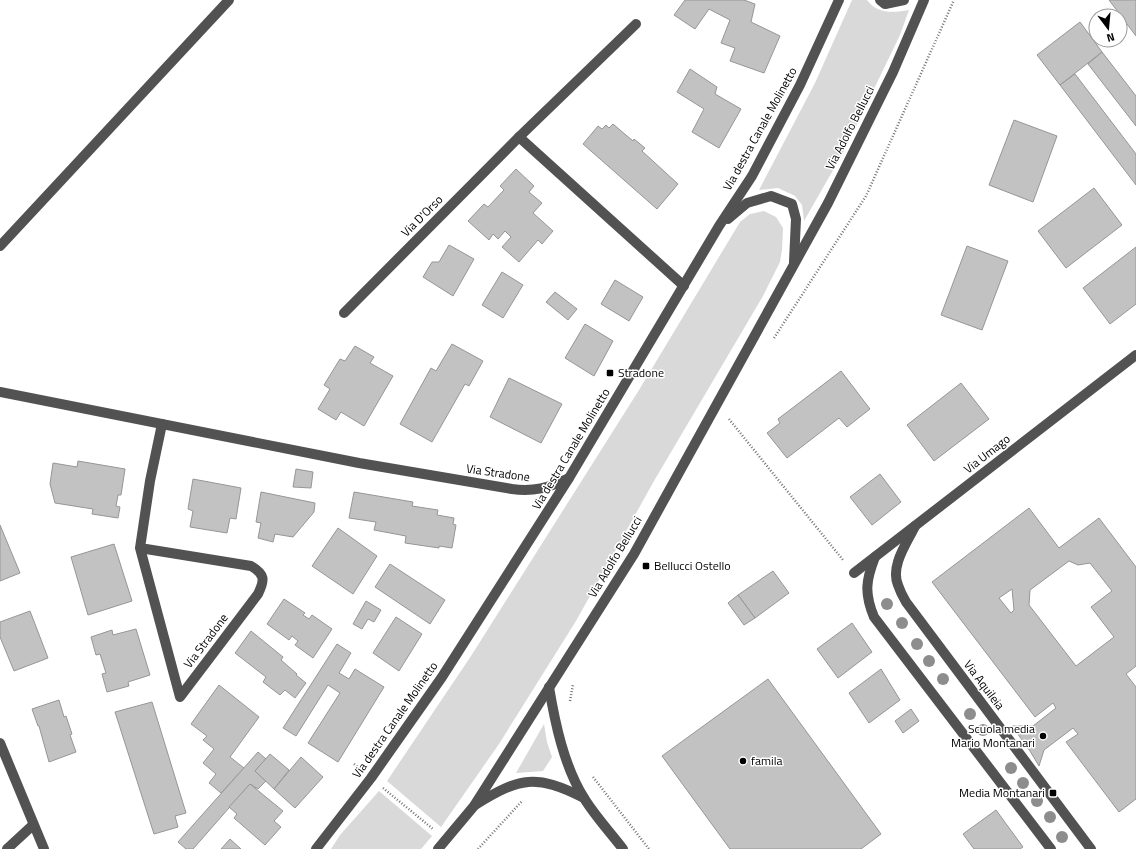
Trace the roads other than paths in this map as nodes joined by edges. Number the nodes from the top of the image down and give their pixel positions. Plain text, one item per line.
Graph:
1 (229, 0) edge
2 (839, 0) edge
3 (880, 0) edge
4 (904, 0) edge
5 (924, 0) edge
6 (636, 24) dead end
7 (519, 137) junction
8 (719, 226) junction
9 (0, 246) edge
10 (794, 266) junction
11 (684, 286) junction
12 (344, 313) dead end
13 (1136, 355) edge
14 (0, 392) edge
15 (162, 424) junction
16 (569, 478) junction
17 (915, 526) junction
18 (140, 548) junction
19 (875, 557) junction
20 (854, 573) road end
21 (549, 687) junction
22 (0, 743) edge
23 (584, 798) junction
24 (474, 806) junction
25 (33, 825) junction
26 (317, 848) edge
27 (7, 849) edge
28 (44, 849) edge
29 (438, 849) edge
30 (623, 849) edge
31 (1051, 849) edge
32 (1091, 849) edge

1 - 9 street
2 - 8 street, Via destra Canale Molinetto
3 - 4 street
5 - 10 street, Via Adolfo Bellucci
6 - 7 street, Via D'Orso
7 - 11 street
7 - 12 street, Via D'Orso
8 - 10 street, Via Adolfo Bellucci
8 - 11 street, Via destra Canale Molinetto
10 - 21 street, Via Adolfo Bellucci
11 - 16 street, Via destra Canale Molinetto
13 - 17 street, Via Umago
14 - 15 street, Via Stradone
15 - 16 street, Via Stradone
15 - 18 street, Via Stradone
16 - 26 street, Via destra Canale Molinetto
17 - 19 street, Via Umago
17 - 32 street, Via Aquileia
18 - 18 street, Via Stradone
19 - 20 street, Via Umago
19 - 31 street
21 - 23 street
21 - 24 street, Via Adolfo Bellucci
22 - 25 street
23 - 24 street
23 - 30 street
24 - 29 street, Via Adolfo Bellucci
25 - 27 street
25 - 28 street

